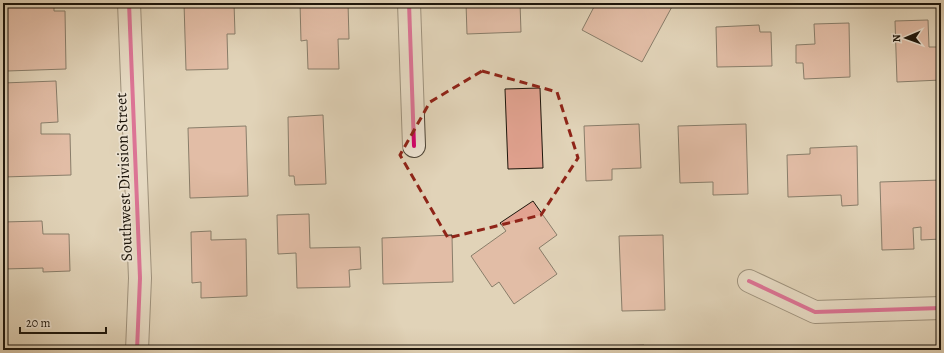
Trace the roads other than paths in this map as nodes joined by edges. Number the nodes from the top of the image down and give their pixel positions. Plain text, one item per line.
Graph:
1 (129, 3) edge
2 (409, 3) edge
3 (414, 146) dead end
4 (749, 281) dead end
5 (941, 308) edge
6 (137, 350) edge

1 - 6 street, Southwest Division Street
2 - 3 street
4 - 5 street

